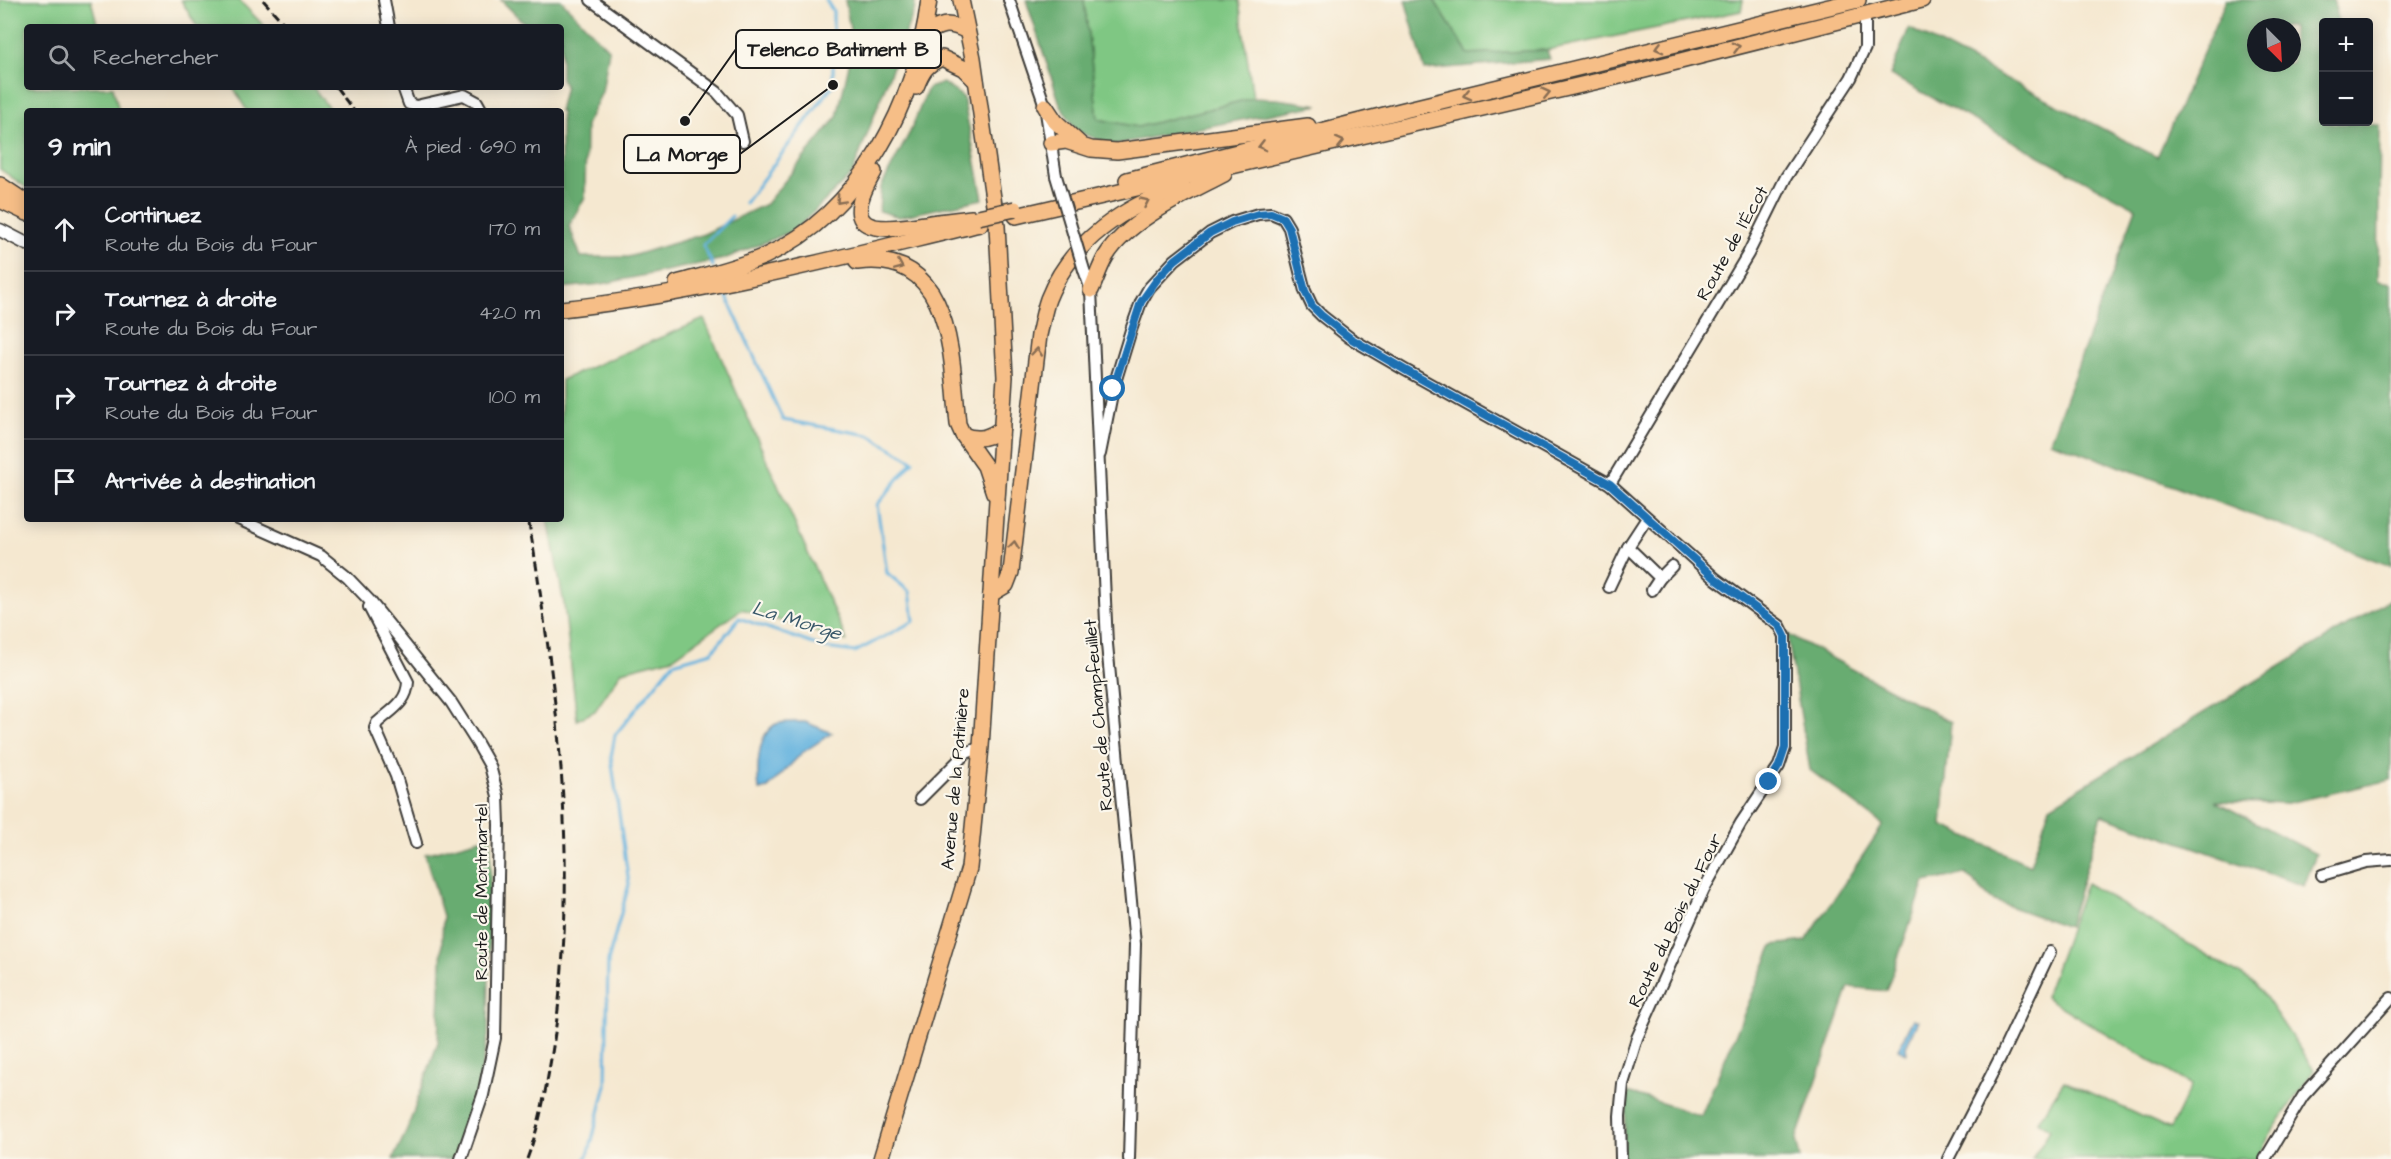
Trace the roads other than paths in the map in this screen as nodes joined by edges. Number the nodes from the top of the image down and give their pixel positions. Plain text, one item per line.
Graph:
1 (384, 0) edge
2 (591, 0) edge
3 (928, 0) edge
4 (961, 0) edge
5 (1009, 0) edge
6 (1858, 0) edge
7 (1922, 0) edge
8 (1865, 14) junction
9 (388, 24) edge
10 (967, 31) junction
11 (921, 37) junction
12 (976, 81) junction
13 (404, 90) edge
14 (1045, 106) junction
15 (480, 108) edge
16 (1400, 111) junction
17 (743, 141) dead end
18 (1051, 143) junction
19 (1082, 146) junction
20 (1262, 160) junction
21 (1224, 174) junction
22 (0, 185) edge
23 (0, 200) edge
24 (24, 201) edge
25 (0, 209) edge
26 (24, 212) edge
27 (1016, 212) junction
28 (24, 221) edge
29 (979, 221) junction
30 (0, 231) edge
31 (24, 243) edge
32 (780, 272) junction
33 (668, 285) junction
34 (1091, 290) junction
35 (564, 302) edge
36 (564, 309) edge
37 (1002, 428) junction
38 (963, 435) junction
39 (1100, 454) junction
40 (1610, 484) junction
41 (997, 505) junction
42 (1647, 518) junction
43 (245, 522) edge
44 (1628, 547) junction
45 (1672, 566) dead end
46 (1660, 578) junction
47 (1609, 587) dead end
48 (1652, 590) dead end
49 (991, 594) junction
50 (369, 600) junction
51 (981, 747) junction
52 (920, 799) dead end
53 (416, 843) dead end
54 (2391, 860) edge
55 (2322, 875) dead end
56 (2050, 952) dead end
57 (2391, 998) edge
58 (461, 1159) edge
59 (880, 1159) edge
60 (1129, 1159) edge
61 (1621, 1159) edge
62 (1948, 1159) edge
63 (2265, 1159) edge

1 - 9 street
2 - 17 street
3 - 11 main road
4 - 10 main road, Avenue de la Patinière
5 - 14 street, Route de Champfeuillet
6 -> 16 main road
7 - 8 main road
20 -> 8 main road
8 - 40 street, Route de l'Écot
10 - 11 main road
10 - 12 main road, Avenue de la Patinière
11 -> 33 main road
12 - 29 main road
12 - 37 main road, Avenue de la Patinière
13 - 15 street
14 - 18 street, Route de Champfeuillet
14 - 19 main road
16 - 19 main road
16 -> 27 main road
18 - 19 main road
18 - 34 street, Route de Champfeuillet, bridge
20 - 21 main road
20 - 27 main road
21 - 34 main road
49 -> 21 main road
22 - 24 main road
23 - 26 main road
25 - 28 main road
27 - 29 main road
29 - 32 main road
29 - 33 main road
30 - 31 street
32 - 36 main road
32 -> 38 main road
33 - 35 main road
34 - 39 street, Route de Champfeuillet
37 - 38 main road
37 - 41 main road, Avenue de la Patinière
38 - 41 main road
39 - 40 street, Route du Bois du Four
39 - 60 street, Route de Champfeuillet
40 - 42 street, Route du Bois du Four
41 - 49 main road, Avenue de la Patinière
42 - 44 street
42 - 61 street, Route du Bois du Four
43 - 50 street, Route de Montmartel
44 - 46 street
44 - 47 street
45 - 46 street
46 - 48 street
49 - 51 main road, Avenue de la Patinière
50 - 53 street
50 - 58 street, Route de Montmartel
51 - 52 street
51 - 59 main road, Avenue de la Patinière
54 - 55 street
56 - 62 street
57 - 63 street

